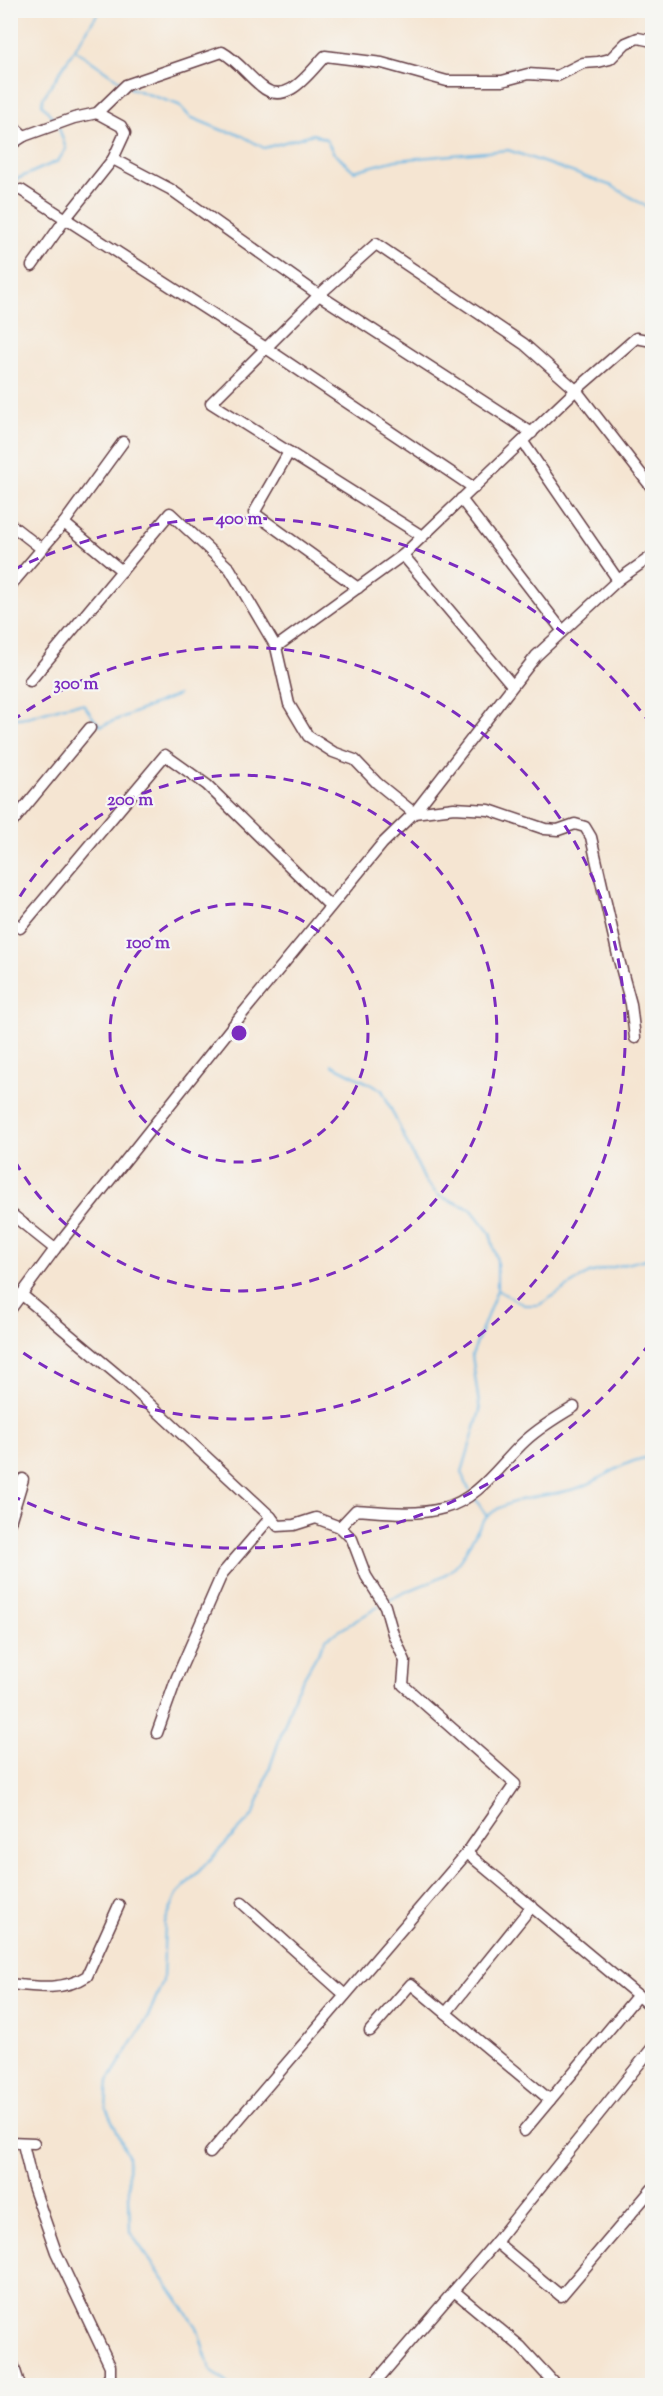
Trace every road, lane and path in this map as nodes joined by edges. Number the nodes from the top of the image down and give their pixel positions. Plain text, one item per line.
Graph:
1 (652, 41) edge
2 (98, 113) junction
3 (10, 123) edge
4 (24, 136) junction
5 (10, 145) edge
6 (113, 159) junction
7 (21, 190) dead end
8 (66, 218) junction
9 (32, 266) dead end
10 (319, 295) junction
11 (652, 341) edge
12 (266, 348) junction
13 (576, 390) junction
14 (532, 433) junction
15 (523, 441) junction
16 (123, 442) dead end
17 (290, 452) junction
18 (474, 488) junction
19 (652, 488) edge
20 (461, 499) junction
21 (10, 524) edge
22 (64, 524) junction
23 (422, 536) junction
24 (42, 549) junction
25 (403, 555) junction
26 (652, 556) edge
27 (122, 572) junction
28 (618, 580) junction
29 (12, 583) edge
30 (358, 588) junction
31 (562, 630) junction
32 (276, 647) junction
33 (30, 681) dead end
34 (512, 685) junction
35 (90, 728) dead end
36 (414, 813) junction
37 (10, 825) edge
38 (330, 906) junction
39 (10, 920) edge
40 (635, 1038) dead end
41 (10, 1212) edge
42 (55, 1249) junction
43 (21, 1294) junction
44 (10, 1310) edge
45 (574, 1407) dead end
46 (23, 1479) dead end
47 (271, 1517) junction
48 (10, 1522) edge
49 (340, 1527) junction
50 (157, 1733) dead end
51 (467, 1853) junction
52 (242, 1903) dead end
53 (119, 1905) dead end
54 (532, 1906) junction
55 (10, 1984) edge
56 (345, 1995) junction
57 (638, 1995) junction
58 (652, 2007) edge
59 (446, 2013) junction
60 (370, 2031) dead end
61 (652, 2048) edge
62 (550, 2100) junction
63 (524, 2131) dead end
64 (10, 2142) edge
65 (210, 2153) dead end
66 (652, 2189) edge
67 (496, 2242) junction
68 (454, 2291) junction
69 (10, 2355) edge
70 (20, 2385) edge
71 (103, 2385) edge
72 (372, 2385) edge
73 (557, 2385) edge

1 - 2 street
2 - 4 street
2 - 6 street
3 - 4 street
4 - 5 street
6 - 8 street
6 - 10 street
7 - 8 street
8 - 9 street
8 - 12 street
10 - 12 street
10 - 13 street
10 - 14 street
11 - 13 street
12 - 17 street
12 - 18 street
13 - 14 street
13 - 19 street
14 - 15 street
15 - 18 street
15 - 28 street
16 - 22 street
17 - 23 street
17 - 30 street
18 - 20 street
20 - 23 street
20 - 31 street
21 - 24 street
22 - 24 street
22 - 27 street
23 - 25 street
24 - 29 street
25 - 30 street
25 - 34 street
26 - 28 street
27 - 32 street
27 - 33 street
28 - 31 street
30 - 32 street
31 - 34 street
32 - 36 street
34 - 36 street
35 - 37 street
36 - 38 street
36 - 40 street
38 - 39 street
38 - 42 street
41 - 42 street
42 - 43 street
43 - 44 street
43 - 47 street
45 - 49 street
46 - 48 street
47 - 49 street
47 - 50 street
49 - 51 street
51 - 54 street
51 - 56 street
52 - 56 street
53 - 55 street
54 - 57 street
54 - 59 street
56 - 65 street
57 - 58 street
57 - 62 street
59 - 60 street
59 - 62 street
61 - 67 street
62 - 63 street
64 - 71 street
66 - 67 street
67 - 68 street
68 - 72 street
68 - 73 street
69 - 70 street

